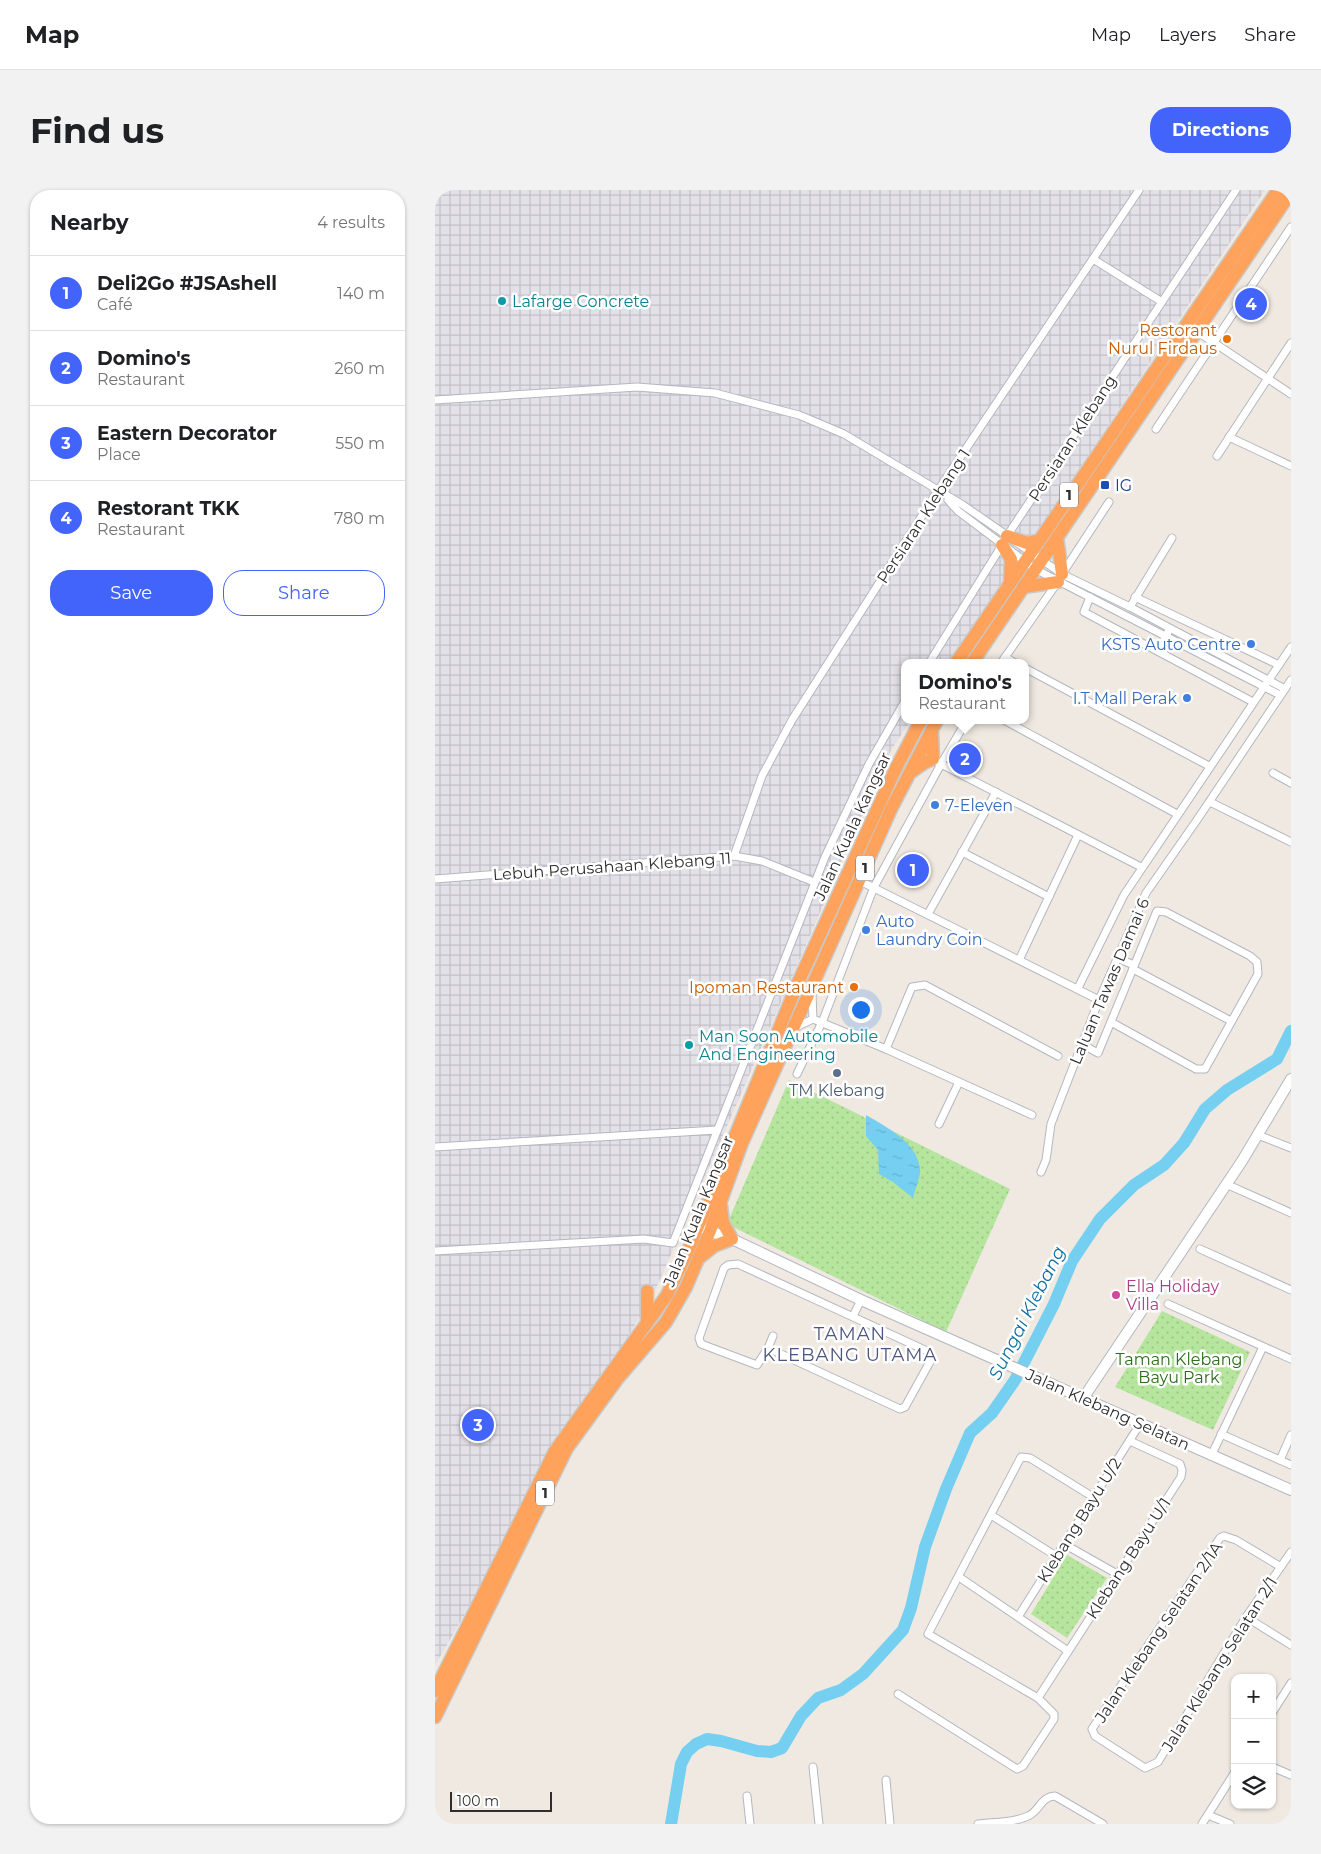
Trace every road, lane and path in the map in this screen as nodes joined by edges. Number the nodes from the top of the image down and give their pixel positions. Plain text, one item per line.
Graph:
1 (1139, 190) edge
2 (1236, 190) edge
3 (1278, 190) edge
4 (1291, 192) edge
5 (1291, 227) edge
6 (1093, 259) junction
7 (1162, 302) junction
8 (1198, 332) junction
9 (1215, 343) junction
10 (1291, 343) edge
11 (1267, 380) junction
12 (1291, 394) edge
13 (435, 400) edge
14 (1156, 429) dead end
15 (1229, 437) junction
16 (1217, 456) dead end
17 (1291, 466) edge
18 (937, 492) junction
19 (1109, 502) dead end
20 (1057, 537) junction
21 (1171, 538) dead end
22 (1005, 541) junction
23 (1037, 542) junction
24 (1026, 558) junction
25 (1038, 565) junction
26 (1060, 578) junction
27 (1010, 582) junction
28 (1023, 587) junction
29 (1090, 597) junction
30 (1135, 597) junction
31 (1130, 607) junction
32 (1170, 628) junction
33 (1166, 636) junction
34 (1291, 647) edge
35 (1158, 651) junction
36 (931, 659) edge
37 (959, 659) edge
38 (975, 659) edge
39 (1004, 659) edge
40 (1279, 665) junction
41 (1029, 670) edge
42 (1268, 679) junction
43 (1291, 680) edge
44 (1264, 686) junction
45 (1283, 692) junction
46 (1253, 702) junction
47 (901, 708) edge
48 (919, 724) edge
49 (920, 724) edge
50 (964, 724) edge
51 (1011, 724) edge
52 (935, 725) edge
53 (920, 751) junction
54 (937, 762) junction
55 (1209, 766) junction
56 (895, 770) junction
57 (1273, 773) dead end
58 (907, 776) junction
59 (1291, 783) edge
60 (996, 792) junction
61 (1210, 802) junction
62 (1177, 814) junction
63 (1078, 835) junction
64 (1291, 842) edge
65 (962, 852) junction
66 (734, 856) junction
67 (1141, 867) junction
68 (435, 879) edge
69 (860, 881) junction
70 (814, 882) junction
71 (874, 887) junction
72 (1049, 896) junction
73 (928, 914) junction
74 (1020, 958) junction
75 (1117, 958) junction
76 (1133, 967) junction
77 (813, 986) junction
78 (1078, 988) junction
79 (1099, 1000) junction
80 (813, 1019) junction
81 (1231, 1021) junction
82 (822, 1022) junction
83 (1111, 1022) junction
84 (794, 1029) junction
85 (1083, 1045) junction
86 (886, 1049) junction
87 (1059, 1056) dead end
88 (797, 1074) dead end
89 (1291, 1080) edge
90 (959, 1082) junction
91 (1032, 1115) dead end
92 (939, 1124) dead end
93 (717, 1130) junction
94 (1258, 1134) junction
95 (435, 1147) edge
96 (1291, 1148) edge
97 (727, 1155) junction
98 (1041, 1172) dead end
99 (1226, 1184) junction
100 (721, 1201) junction
101 (1291, 1213) edge
102 (708, 1231) junction
103 (732, 1239) junction
104 (1200, 1249) dead end
105 (435, 1251) edge
106 (685, 1258) junction
107 (698, 1259) junction
108 (1291, 1290) edge
109 (647, 1292) dead end
110 (861, 1300) junction
111 (1168, 1304) dead end
112 (853, 1316) junction
113 (647, 1322) junction
114 (773, 1336) dead end
115 (1263, 1347) junction
116 (768, 1348) junction
117 (1291, 1359) edge
118 (1085, 1397) junction
119 (1140, 1424) junction
120 (1221, 1434) junction
121 (1291, 1435) edge
122 (1129, 1441) junction
123 (1211, 1456) junction
124 (1280, 1460) junction
125 (1291, 1465) edge
126 (1291, 1490) edge
127 (1093, 1497) junction
128 (991, 1515) junction
129 (1064, 1544) junction
130 (1291, 1552) edge
131 (1057, 1556) junction
132 (1281, 1567) junction
133 (1117, 1574) junction
134 (959, 1577) junction
135 (1018, 1617) junction
136 (1246, 1617) junction
137 (1291, 1644) edge
138 (1068, 1650) junction
139 (1291, 1683) edge
140 (435, 1691) edge
141 (898, 1694) dead end
142 (1038, 1698) junction
143 (1276, 1707) edge
144 (435, 1718) edge
145 (1093, 1733) joint
146 (813, 1767) dead end
147 (1276, 1769) edge
148 (1291, 1776) edge
149 (1231, 1778) edge
150 (886, 1780) dead end
151 (747, 1796) dead end
152 (1208, 1815) junction
153 (750, 1824) edge
154 (819, 1824) edge
155 (890, 1824) edge
156 (978, 1824) edge
157 (1103, 1824) edge
158 (1202, 1824) edge
159 (1230, 1824) edge

1 - 6 street, Persiaran Klebang 1
2 - 7 street, Persiaran Klebang
3 - 23 highway, 1
4 - 8 highway, 1
5 - 9 street
6 - 7 street
6 - 18 street, Persiaran Klebang 1
7 - 22 street, Persiaran Klebang
8 - 9 street
8 - 20 highway, 1
9 - 11 street
9 - 14 street
10 - 11 street
11 - 12 street
11 - 15 street
13 - 18 street
15 - 16 street
15 - 17 street
18 - 22 street
18 - 66 street, Persiaran Klebang 1
19 - 26 street
20 - 25 highway, 1
20 - 26 highway
21 - 30 street
22 - 23 highway
22 - 24 street
22 - 24 street
22 - 27 highway
22 - 36 street, Persiaran Klebang
23 - 24 highway, 1
24 - 25 street
24 - 25 street
24 - 27 highway, 1
25 - 26 street
25 - 26 street
25 - 28 highway, 1
26 - 28 highway
26 - 29 street
26 - 31 street
26 - 39 street
27 - 37 highway, 1
28 - 38 highway, 1
29 - 33 street
29 - 35 street
30 - 31 street
30 - 40 street
31 - 32 street
32 - 33 street
32 - 42 street
33 - 35 street
33 - 44 street
34 - 40 street, Laluan Tawas Damai 6
35 - 46 street
40 - 42 street, Laluan Tawas Damai 6
41 - 55 street
42 - 44 street, Laluan Tawas Damai 6
42 - 45 street
43 - 45 street, Laluan Tawas Damai 6
44 - 45 street
44 - 46 street, Laluan Tawas Damai 6
45 - 61 street, Laluan Tawas Damai 6
46 - 55 street, Laluan Tawas Damai 6
47 - 70 street
48 - 56 highway, Jalan Kuala Kangsar / 1
49 - 53 highway
50 - 54 street
51 - 62 street
52 - 53 highway, Jalan Kuala Kangsar / 1
52 - 54 highway
53 - 54 street
53 - 56 highway
53 - 58 highway, Jalan Kuala Kangsar / 1
54 - 58 highway
54 - 60 street
54 - 71 street
55 - 62 street, Laluan Tawas Damai 6
56 - 97 highway, Jalan Kuala Kangsar / 1
57 - 59 street
58 - 69 highway, Jalan Kuala Kangsar / 1
60 - 63 street
60 - 65 street
61 - 64 street
61 - 75 street, Laluan Tawas Damai 6
62 - 67 street, Laluan Tawas Damai 6
63 - 67 street
63 - 72 street
65 - 72 street
65 - 73 street
66 - 68 street, Lebuh Perusahaan Klebang 11
66 - 70 street, Lebuh Perusahaan Klebang 11
67 - 78 street, Laluan Tawas Damai 6
69 - 71 street
69 - 77 highway, Jalan Kuala Kangsar / 1
70 - 93 street
71 - 73 street
71 - 82 street
72 - 74 street
73 - 74 street
74 - 78 street
75 - 76 street
75 - 79 street, Laluan Tawas Damai 6
76 - 81 street
76 - 81 street
76 - 83 street
77 - 80 street
77 - 84 highway, Jalan Kuala Kangsar / 1
78 - 79 street
79 - 85 street, Laluan Tawas Damai 6
80 - 82 street
80 - 84 street
81 - 83 street
82 - 86 street
82 - 88 street
83 - 85 street
84 - 100 highway, Jalan Kuala Kangsar / 1
85 - 98 street, Laluan Tawas Damai 6
86 - 87 street
86 - 90 street
89 - 94 street
90 - 91 street
90 - 92 street
93 - 95 street
93 - 105 street
94 - 96 street
94 - 99 street
97 - 102 highway
97 - 106 highway, Jalan Kuala Kangsar / 1
99 - 101 street
99 - 118 street
100 - 102 highway, Jalan Kuala Kangsar / 1
100 - 103 highway
102 - 103 street, Jalan Klebang Selatan
102 - 106 highway
102 - 107 highway, Jalan Kuala Kangsar / 1
103 - 107 highway
103 - 110 street, Jalan Klebang Selatan
104 - 108 street
106 - 113 highway, Jalan Kuala Kangsar / 1
107 - 144 highway, Jalan Kuala Kangsar / 1
109 - 113 highway
110 - 112 street
110 - 118 street, Jalan Klebang Selatan
111 - 115 street
112 - 116 street
112 - 116 street
113 - 140 highway, Jalan Kuala Kangsar / 1
114 - 116 street
115 - 117 street
115 - 120 street
118 - 119 street, Jalan Klebang Selatan
119 - 122 street, Klebang Bayu U/2
119 - 123 street, Jalan Klebang Selatan
120 - 123 street
120 - 124 street
121 - 124 street
122 - 127 street, Klebang Bayu U/2
122 - 133 street, Klebang Bayu U/1
123 - 126 street, Jalan Klebang Selatan
124 - 125 street
127 - 128 street
127 - 129 street, Klebang Bayu U/2
128 - 131 street
128 - 134 street
129 - 131 street, Klebang Bayu U/2
129 - 133 street
130 - 132 street, Jalan Klebang Selatan 2/1
131 - 135 street, Klebang Bayu U/2
132 - 136 street, Jalan Klebang Selatan 2/1
132 - 145 street, Jalan Klebang Selatan 2/1A
133 - 138 street, Klebang Bayu U/1
134 - 135 street
134 - 142 street
135 - 138 street
136 - 137 street
136 - 145 street, Jalan Klebang Selatan 2/1
138 - 142 street, Klebang Bayu U/1
139 - 143 street
141 - 142 street
146 - 154 street
147 - 148 street
149 - 152 street
150 - 155 street
151 - 153 street
152 - 158 street
152 - 159 street
156 - 157 street

